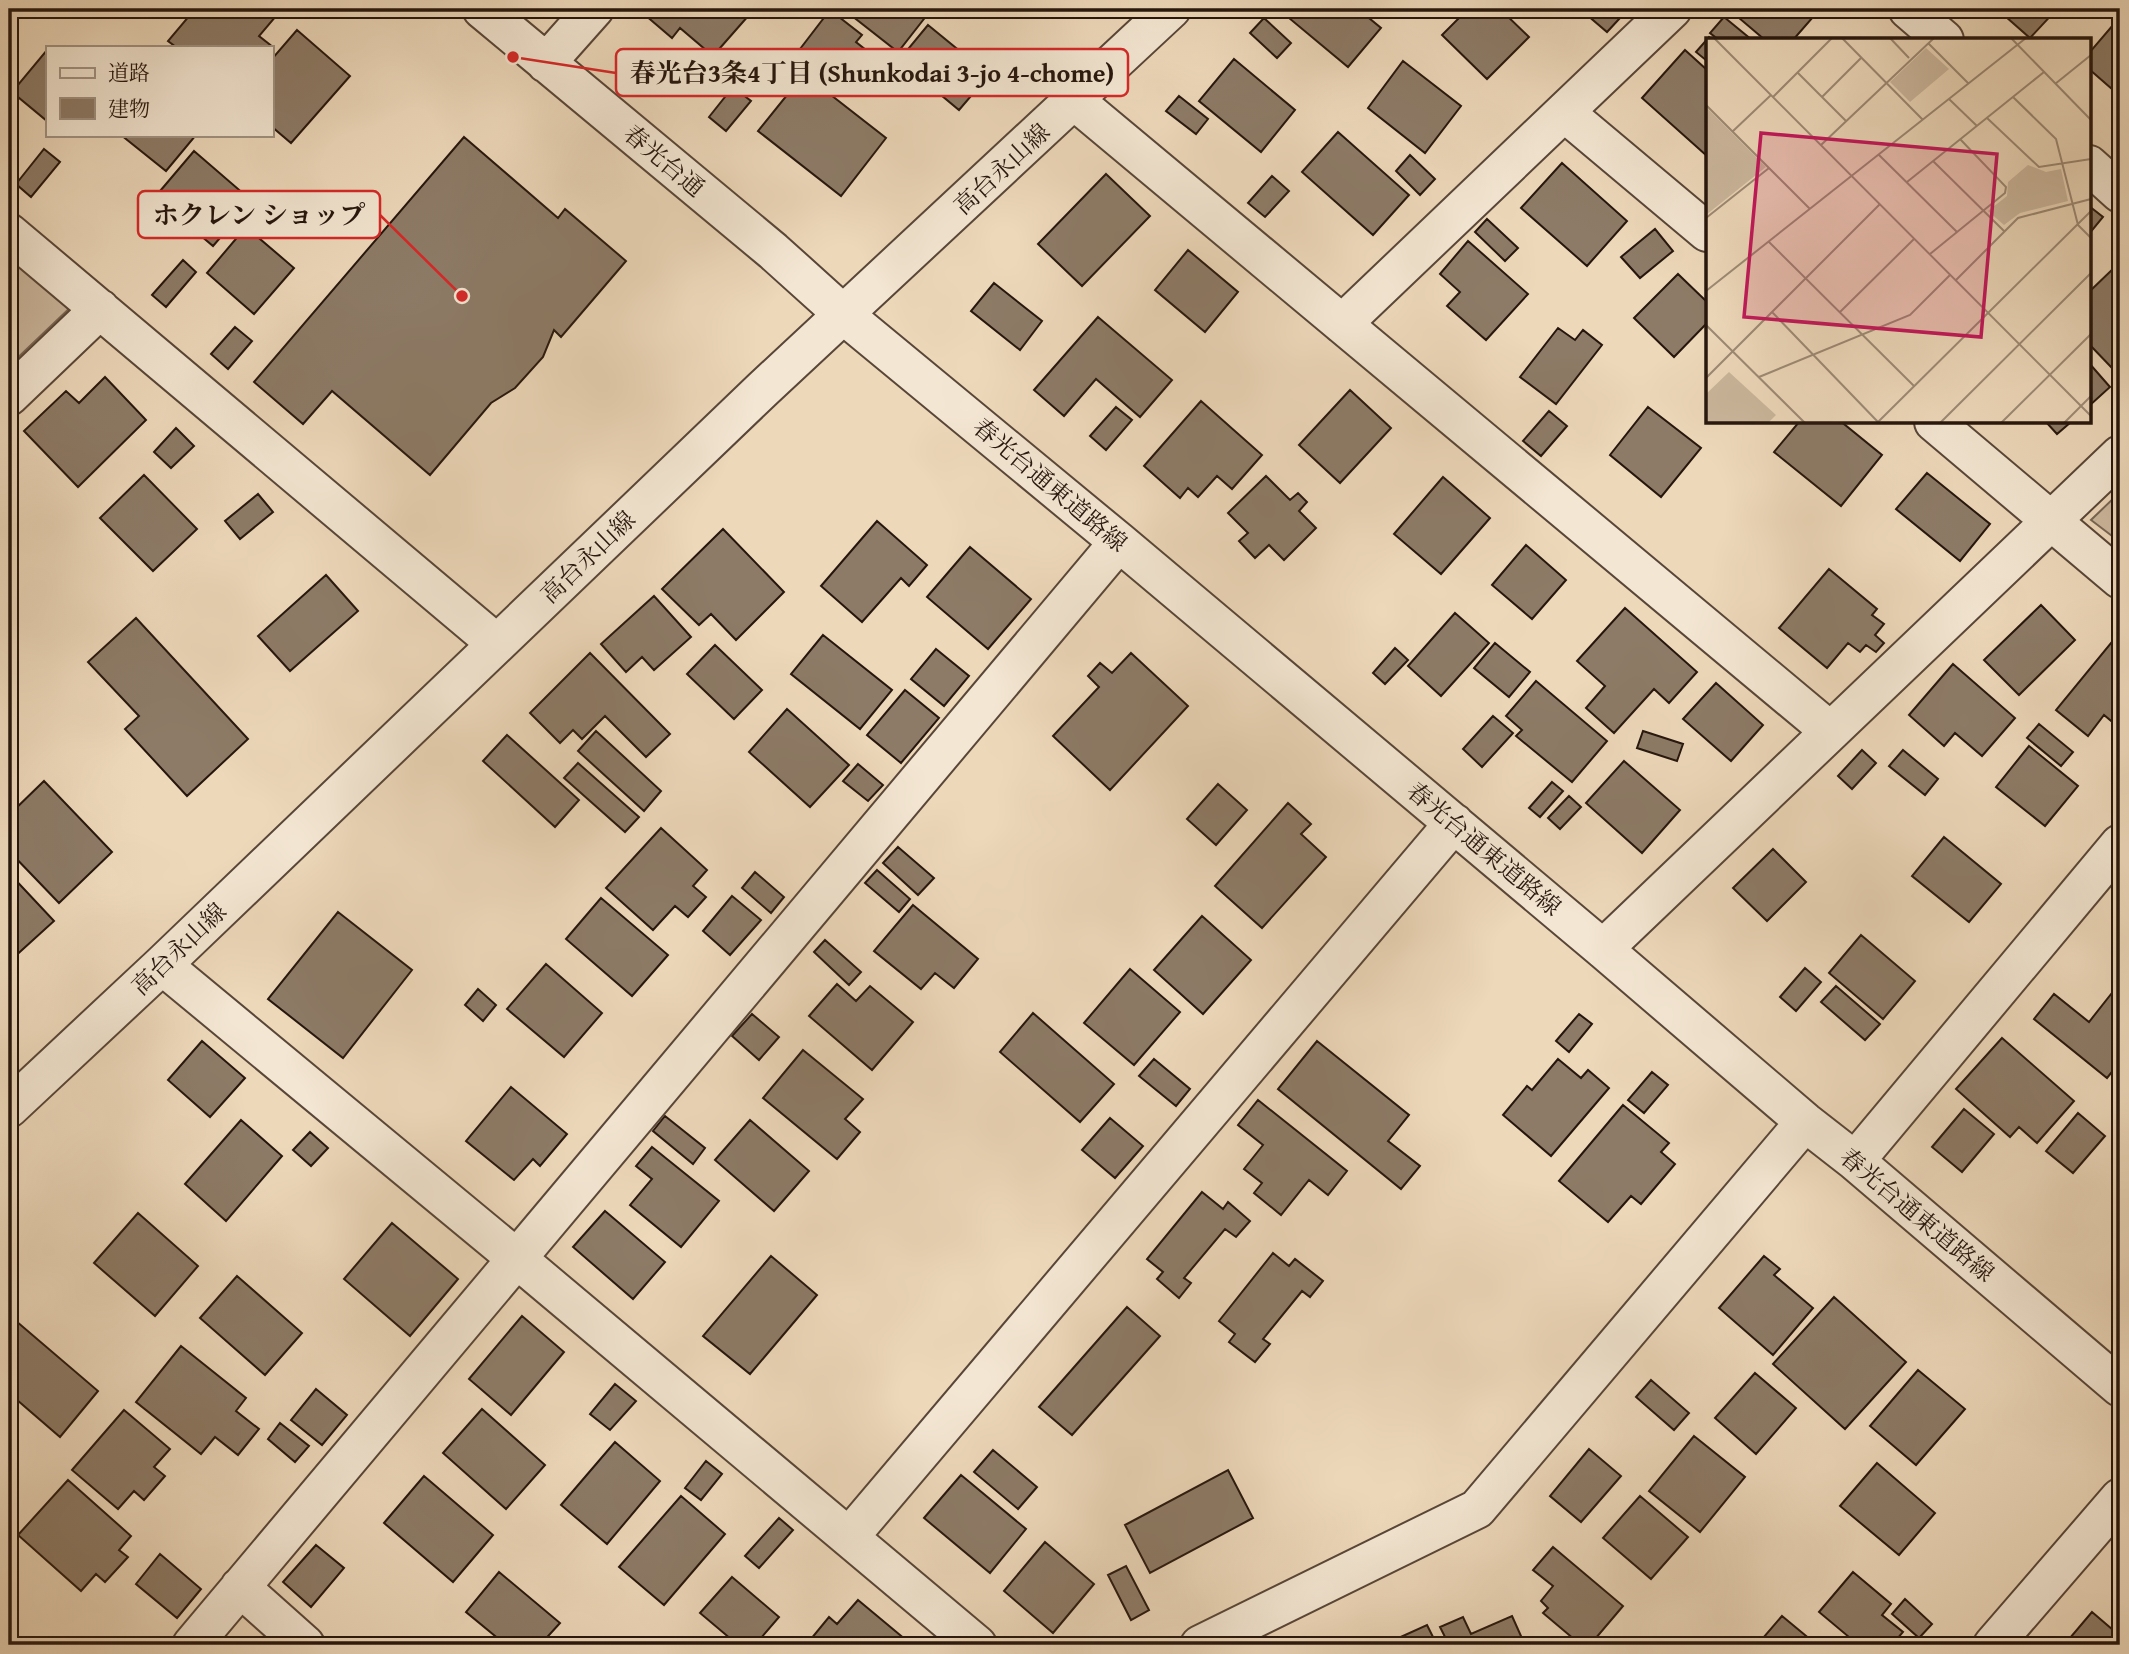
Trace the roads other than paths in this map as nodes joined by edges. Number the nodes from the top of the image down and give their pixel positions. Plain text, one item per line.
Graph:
1 (482, 9) edge
2 (594, 9) edge
3 (1171, 9) edge
4 (1672, 9) edge
5 (1908, 9) edge
6 (1942, 38) edge
7 (546, 63) junction
8 (1074, 101) junction
9 (1564, 112) junction
10 (2090, 166) edge
11 (2120, 193) edge
12 (1706, 231) edge
13 (9, 233) edge
14 (100, 309) junction
15 (844, 315) junction
16 (1342, 324) junction
17 (9, 396) edge
18 (1936, 424) edge
19 (2120, 455) edge
20 (2052, 521) junction
21 (1119, 542) junction
22 (2120, 579) edge
23 (498, 644) junction
24 (1829, 731) junction
25 (1454, 823) junction
26 (2120, 844) edge
27 (1603, 949) junction
28 (162, 965) junction
29 (9, 1108) edge
30 (1805, 1122) junction
31 (1856, 1161) junction
32 (516, 1258) junction
33 (2120, 1387) edge
34 (2120, 1498) edge
35 (849, 1537) junction
36 (240, 1587) junction
37 (192, 1645) edge
38 (305, 1645) edge
39 (977, 1645) edge
40 (1200, 1645) edge
41 (1993, 1645) edge

1 - 7 street, 春光台通
2 - 7 street
3 - 8 street, 高台永山線
4 - 9 street
5 - 6 street
7 - 15 street, 春光台通
8 - 15 street, 高台永山線
8 - 16 street
9 - 12 street
9 - 16 street
10 - 11 street
13 - 14 street
14 - 17 street
14 - 23 street
15 - 21 street, 春光台通東道路線
15 - 23 street, 高台永山線
16 - 24 street
18 - 20 street
19 - 20 street
20 - 22 street
20 - 24 street
21 - 25 street, 春光台通東道路線
21 - 32 street
23 - 28 street, 高台永山線
24 - 27 street
25 - 27 street, 春光台通東道路線
25 - 35 street
26 - 31 street
27 - 30 street, 春光台通東道路線
28 - 29 street, 高台永山線
28 - 32 street
30 - 31 street, 春光台通東道路線
30 - 40 street
31 - 33 street, 春光台通東道路線
32 - 35 street
32 - 36 street
34 - 41 street
35 - 39 street
36 - 37 street
36 - 38 street

